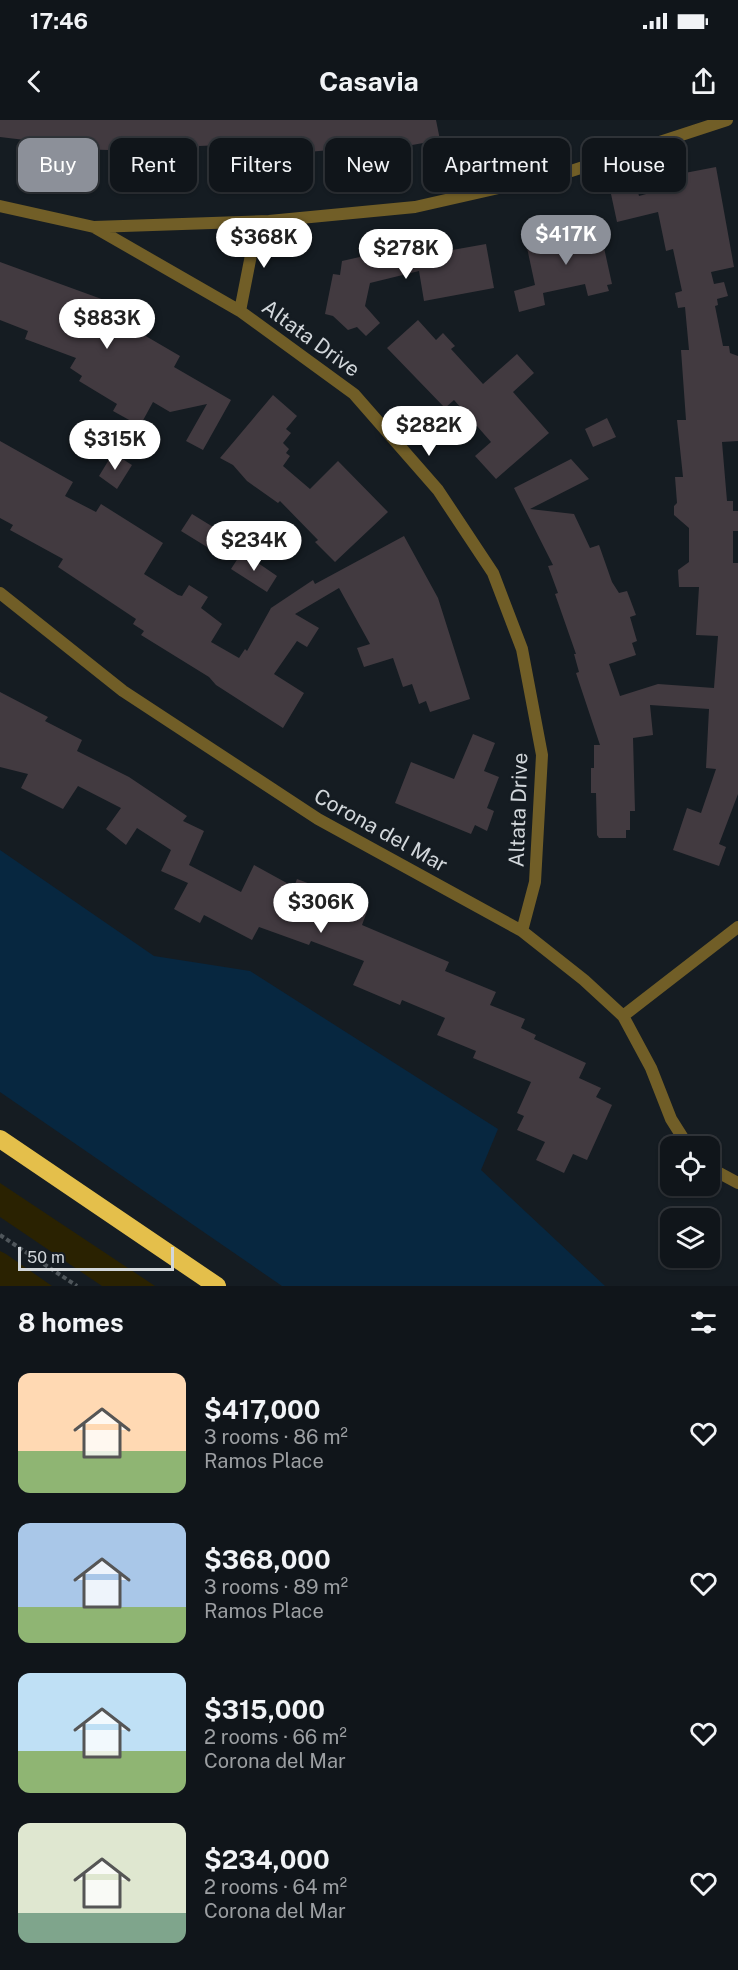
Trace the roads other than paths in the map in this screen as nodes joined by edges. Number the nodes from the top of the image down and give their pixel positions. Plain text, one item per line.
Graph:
1 (727, 120) edge
2 (0, 206) edge
3 (269, 220) junction
4 (94, 227) junction
5 (240, 311) junction
6 (0, 593) edge
7 (738, 927) edge
8 (522, 931) junction
9 (623, 1016) junction
10 (682, 1136) edge
11 (0, 1139) edge
12 (720, 1173) edge
13 (738, 1183) edge
14 (217, 1286) edge

1 - 3 street
2 - 4 street, Altata Drive
3 - 4 street
3 - 5 street
4 - 5 street, Altata Drive
5 - 8 street, Altata Drive
6 - 8 street, Corona del Mar
7 - 9 street
8 - 9 street, Corona del Mar
9 - 10 street, Corona del Mar
11 - 14 highway
12 - 13 street

